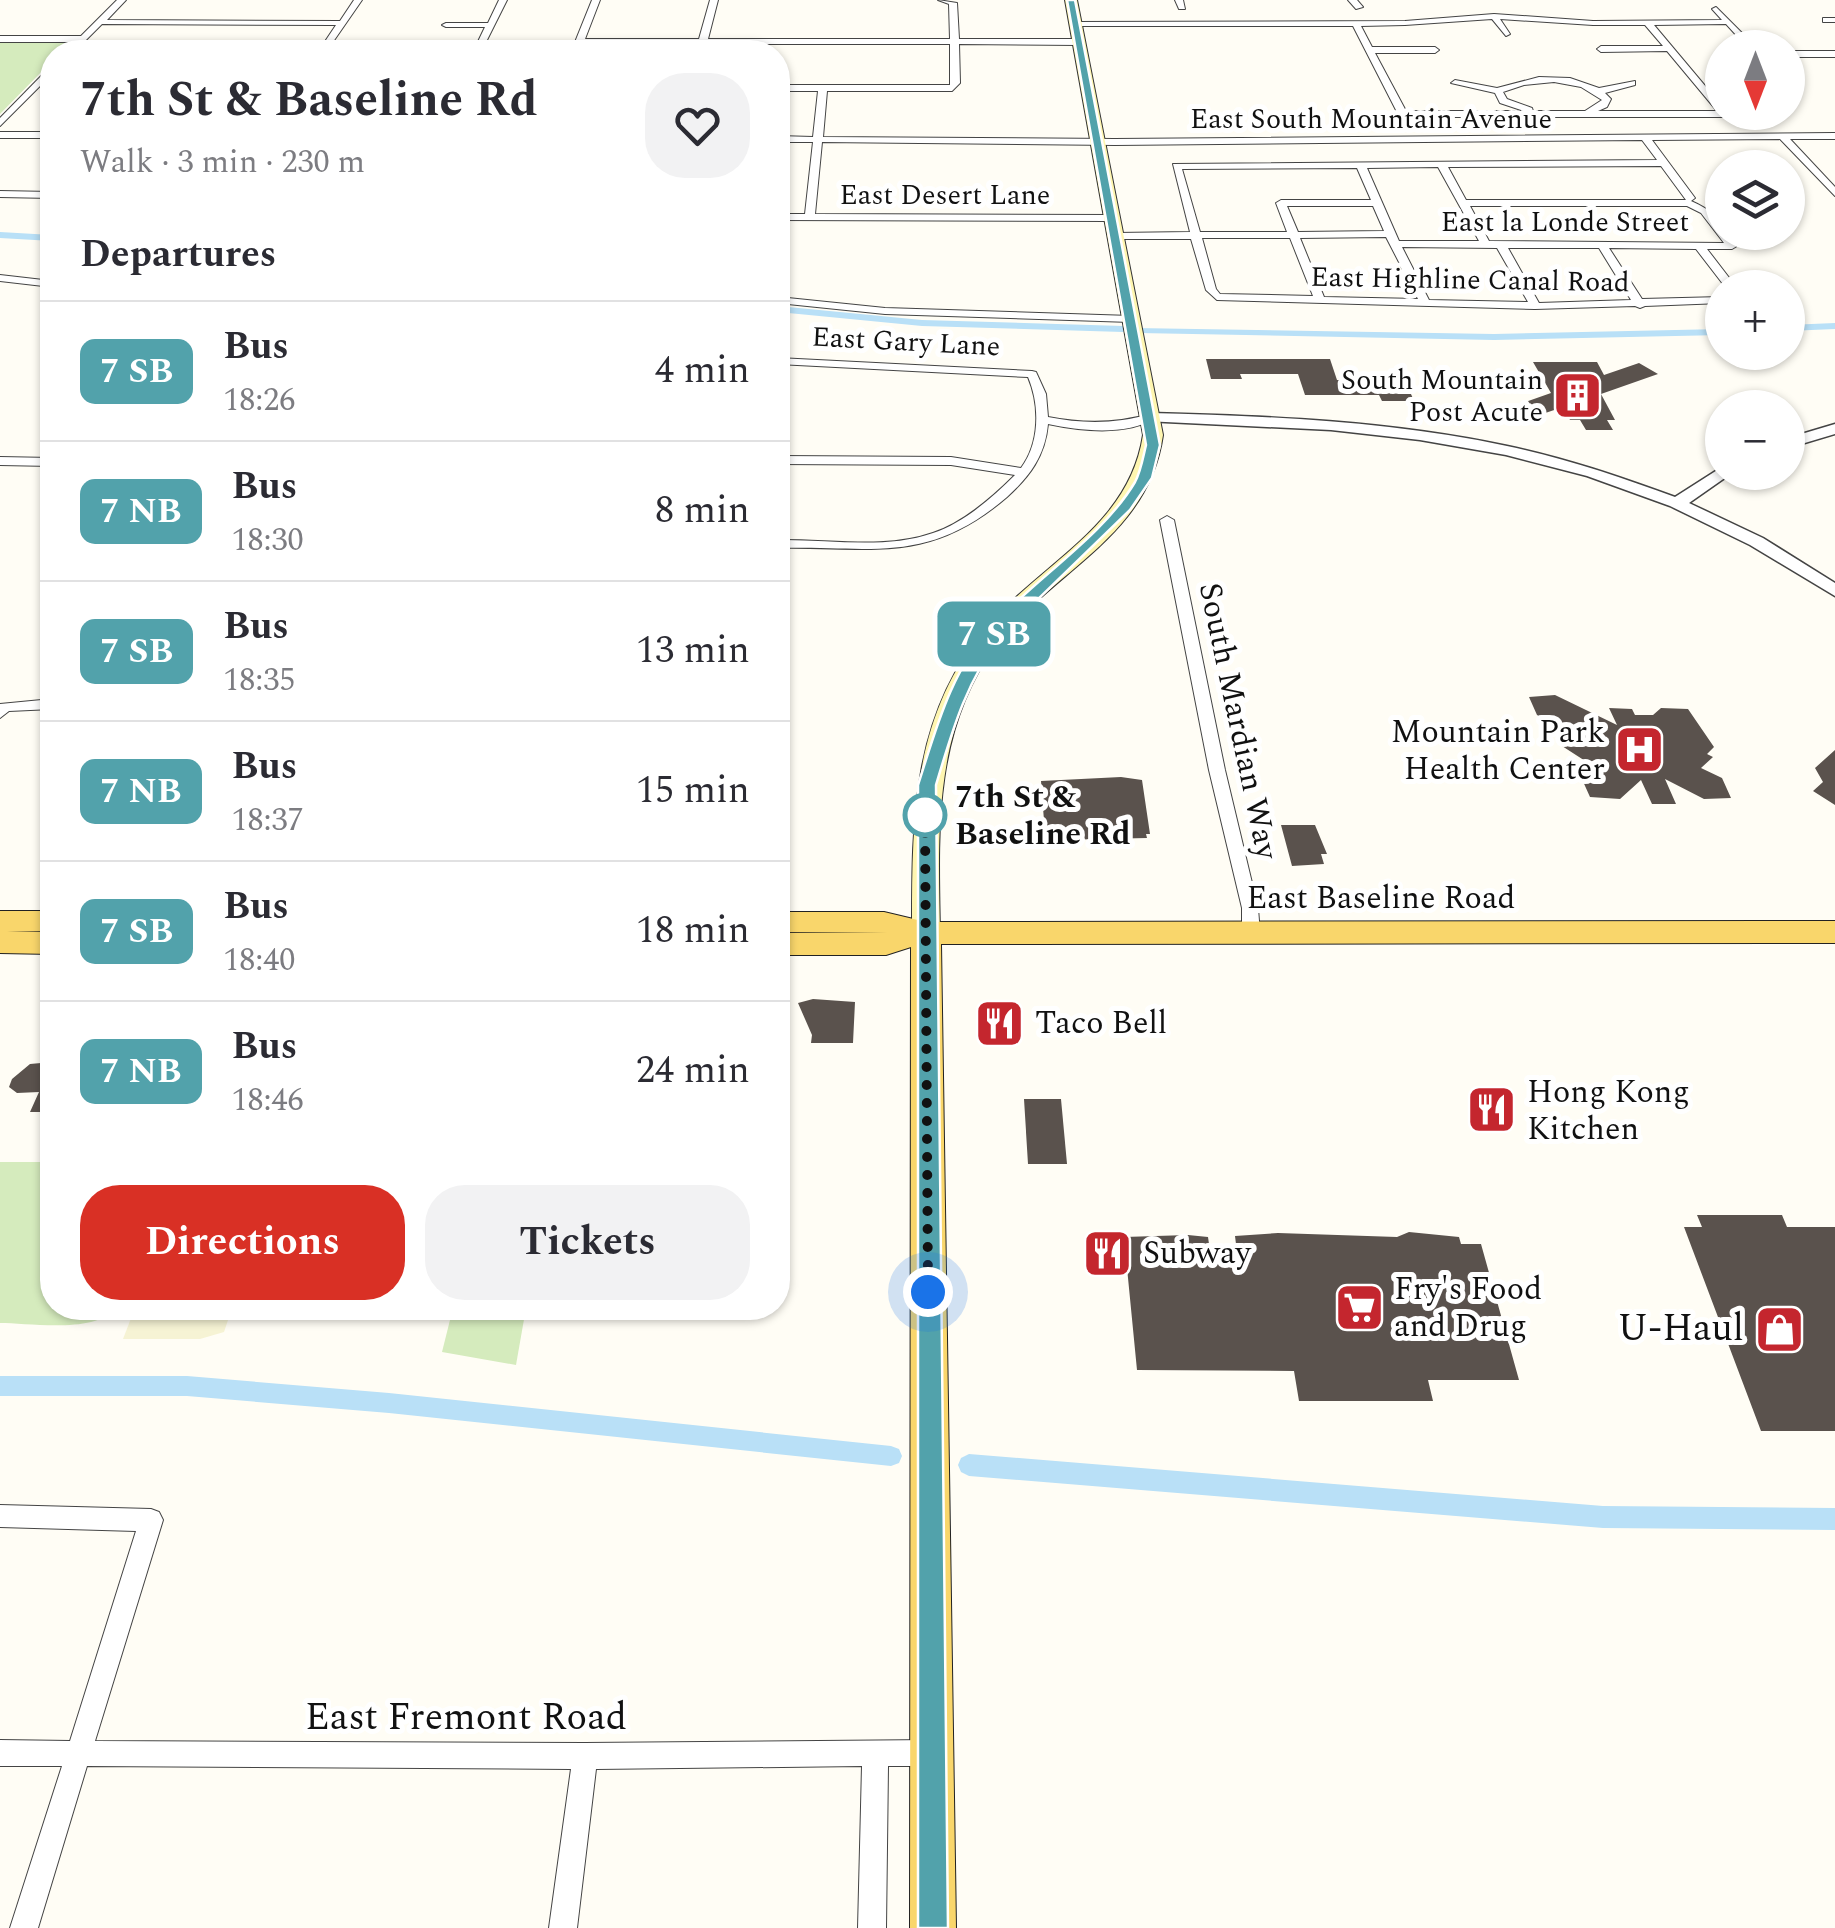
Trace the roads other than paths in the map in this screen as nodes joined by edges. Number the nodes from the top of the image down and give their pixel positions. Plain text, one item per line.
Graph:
1 (122, 0) edge
2 (358, 0) edge
3 (503, 0) edge
4 (596, 0) edge
5 (714, 0) edge
6 (945, 0) edge
7 (1071, 0) edge
8 (1712, 5) edge
9 (1494, 16) junction
10 (100, 22) junction
11 (1646, 22) junction
12 (1728, 22) junction
13 (342, 23) junction
14 (1076, 24) junction
15 (1356, 24) junction
16 (446, 25) dead end
17 (491, 25) junction
18 (1735, 30) edge
19 (1506, 34) dead end
20 (0, 39) edge
21 (84, 39) joint
22 (330, 40) edge
23 (483, 40) edge
24 (580, 40) edge
25 (704, 40) edge
26 (955, 42) junction
27 (1079, 42) junction
28 (790, 45) edge
29 (1667, 48) junction
30 (1371, 50) junction
31 (1436, 50) dead end
32 (1600, 50) dead end
33 (1805, 54) edge
34 (1835, 54) edge
35 (1530, 66) dead end
36 (1539, 79) junction
37 (1455, 83) dead end
38 (1632, 83) dead end
39 (40, 87) edge
40 (790, 88) edge
41 (823, 88) junction
42 (1498, 91) junction
43 (1600, 91) junction
44 (1705, 91) edge
45 (1705, 112) edge
46 (1550, 114) junction
47 (1579, 114) junction
48 (0, 122) edge
49 (1781, 135) junction
50 (1644, 136) junction
51 (1835, 136) edge
52 (0, 137) edge
53 (40, 137) edge
54 (790, 139) edge
55 (817, 139) junction
56 (1386, 139) junction
57 (1097, 140) junction
58 (1664, 164) junction
59 (1442, 165) junction
60 (1361, 166) junction
61 (1401, 166) junction
62 (1835, 193) edge
63 (0, 194) edge
64 (40, 194) edge
65 (1690, 198) dead end
66 (1378, 203) junction
67 (1464, 204) junction
68 (790, 217) edge
69 (810, 217) junction
70 (1112, 218) junction
71 (1116, 236) junction
72 (1196, 236) junction
73 (1295, 236) junction
74 (1394, 239) junction
75 (1698, 244) junction
76 (1486, 245) junction
77 (1501, 245) junction
78 (1602, 245) junction
79 (1718, 270) edge
80 (0, 278) edge
81 (40, 283) edge
82 (790, 301) edge
83 (1705, 301) edge
84 (1321, 302) junction
85 (1426, 304) junction
86 (1640, 304) junction
87 (1535, 306) junction
88 (1130, 319) junction
89 (790, 363) edge
90 (1150, 418) junction
91 (1040, 419) junction
92 (1835, 429) edge
93 (1805, 438) edge
94 (790, 460) edge
95 (0, 461) edge
96 (40, 462) edge
97 (1023, 472) junction
98 (1705, 484) edge
99 (1677, 503) junction
100 (1167, 520) dead end
101 (790, 544) edge
102 (1835, 591) edge
103 (40, 705) edge
104 (2, 710) edge
105 (0, 921) edge
106 (40, 921) edge
107 (790, 922) edge
108 (926, 932) junction
109 (1835, 932) edge
110 (1251, 934) junction
111 (0, 942) edge
112 (40, 942) edge
113 (790, 944) edge
114 (0, 1516) edge
115 (0, 1753) edge
116 (932, 1753) junction
117 (76, 1754) junction
118 (875, 1755) junction
119 (585, 1756) junction
120 (24, 1928) edge
121 (563, 1928) edge
122 (872, 1928) edge
123 (934, 1928) edge

1 - 10 street
2 - 13 street
3 - 17 street
4 - 24 street
5 - 25 street
6 - 26 street
7 - 14 main road
8 - 12 street
9 - 11 street
9 - 15 street
9 - 19 street
10 - 13 street
10 - 21 street
11 - 12 street
11 - 29 street
12 - 18 street
13 - 22 street
14 - 15 street
14 - 27 main road
15 - 30 street
16 - 17 street
17 - 23 street
20 - 21 street
26 - 27 street
26 - 28 street
26 - 41 street
27 - 57 main road
29 - 32 street
29 - 44 street
30 - 31 street
30 - 46 street
33 - 34 street
35 - 36 street
36 - 42 street
36 - 43 street
37 - 42 street
38 - 43 street
39 - 48 street
40 - 41 street
41 - 55 street
42 - 46 street
43 - 47 street
45 - 47 street
46 - 47 street
49 - 50 street, East South Mountain Avenue
49 - 51 street, East South Mountain Avenue
49 - 62 street
50 - 56 street, East South Mountain Avenue
50 - 58 street
52 - 53 street
54 - 55 street, East South Mountain Avenue
55 - 57 street, East South Mountain Avenue
55 - 69 street
56 - 57 street, East South Mountain Avenue
56 - 61 street
57 - 70 main road
58 - 59 street
58 - 65 street
59 - 61 street
59 - 67 street
60 - 61 street
60 - 66 street
60 - 72 street
63 - 64 street
66 - 73 street
66 - 74 street
67 - 75 street, East la Londe Street
67 - 76 street
68 - 69 street, East Desert Lane
69 - 70 street, East Desert Lane
70 - 71 main road
71 - 72 street, East la Londe Street
71 - 88 main road
72 - 73 street, East la Londe Street
72 - 84 street, East Highline Canal Road
73 - 74 street, East la Londe Street
73 - 84 street
74 - 76 street, East la Londe Street
74 - 85 street
75 - 78 street, East la Londe Street
75 - 79 street
76 - 77 street, East la Londe Street
77 - 78 street, East la Londe Street
77 - 87 street
78 - 86 street
80 - 81 street
82 - 88 street
83 - 86 street, East Highline Canal Road
84 - 85 street, East Highline Canal Road
85 - 87 street, East Highline Canal Road
86 - 87 street, East Highline Canal Road
88 - 90 main road
89 - 91 street, East Gary Lane
90 - 91 street
90 - 99 street
90 - 108 main road
91 - 97 street
92 - 93 street
94 - 97 street
95 - 96 street
97 - 101 street
98 - 99 street
99 - 102 street
100 - 110 street, South Mardian Way
103 - 104 street
105 - 106 main road
107 - 108 main road, East Baseline Road
108 - 110 main road, East Baseline Road
108 - 113 main road, East Baseline Road
108 - 116 main road
109 - 110 main road, East Baseline Road
111 - 112 main road
114 - 117 street
115 - 117 street, East Fremont Road
116 - 118 street, East Fremont Road
116 - 123 main road
117 - 119 street, East Fremont Road
117 - 120 street
118 - 119 street, East Fremont Road
118 - 122 street
119 - 121 street

